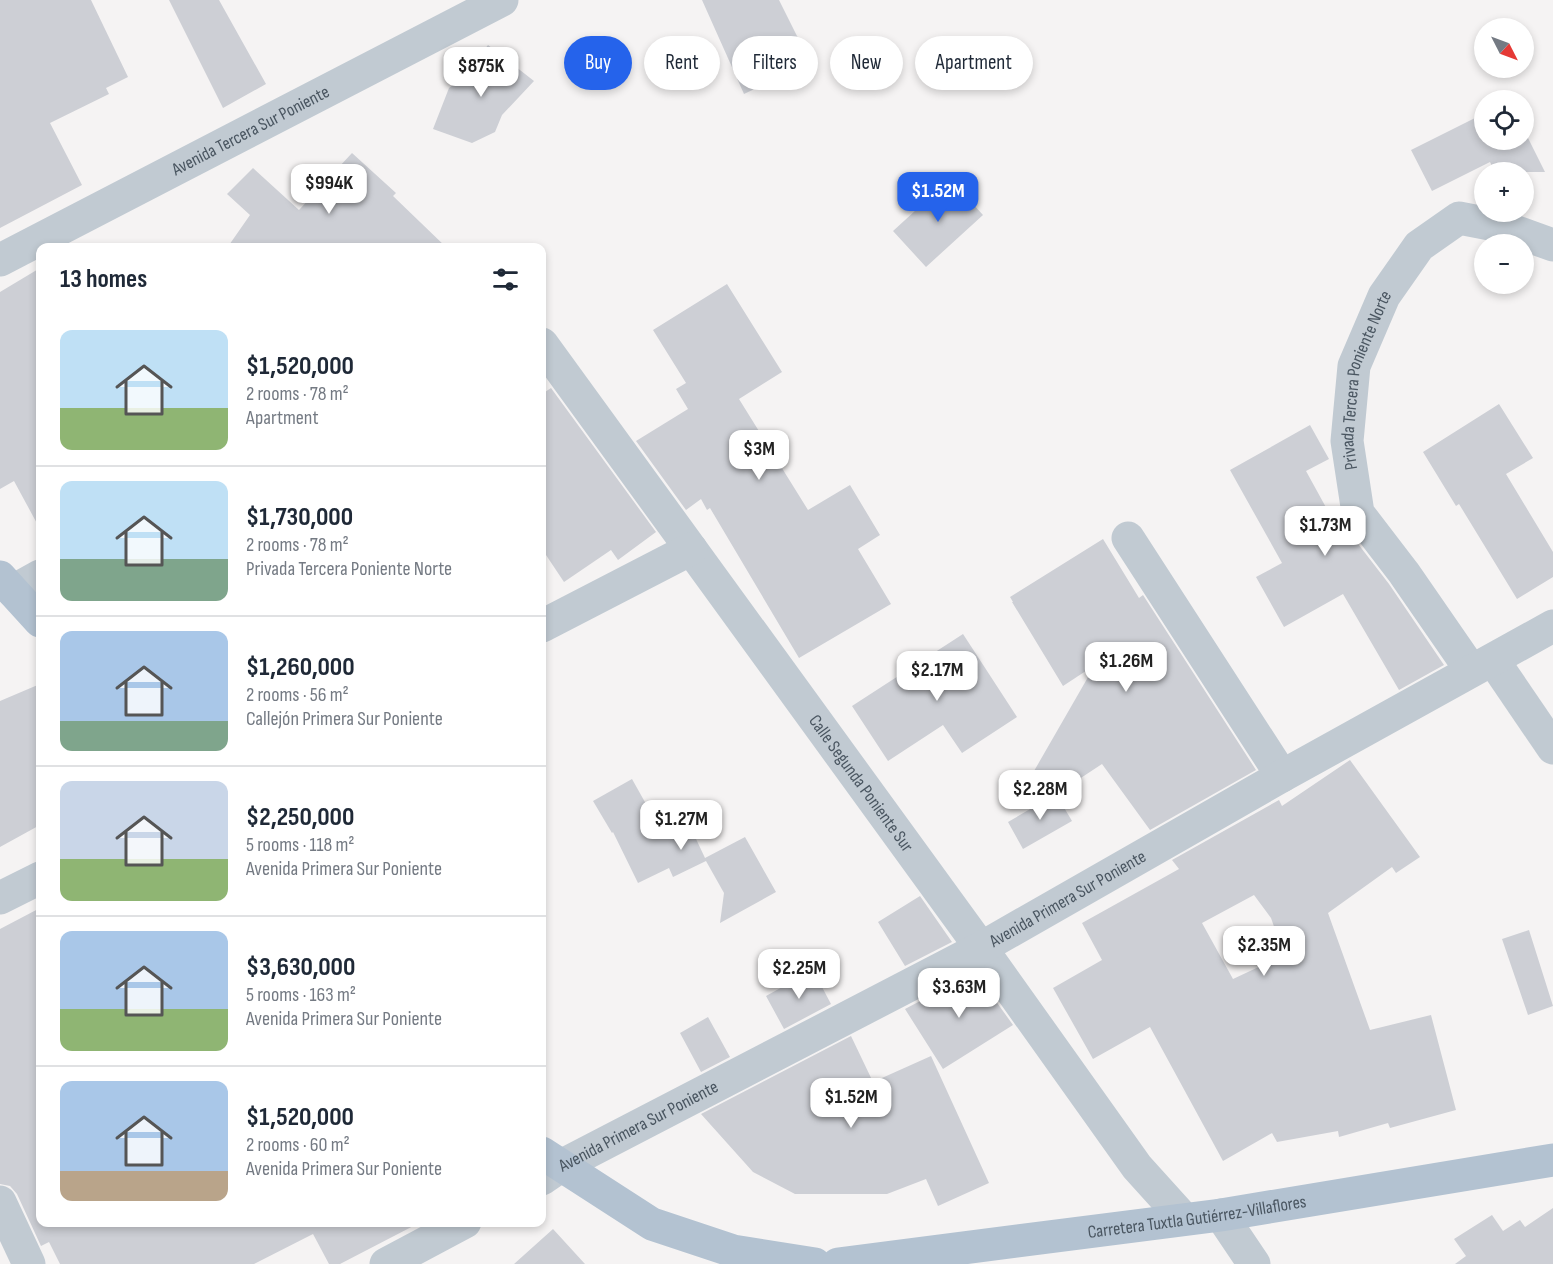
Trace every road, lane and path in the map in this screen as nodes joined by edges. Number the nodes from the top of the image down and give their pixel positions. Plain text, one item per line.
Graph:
1 (502, 0) edge
2 (1553, 244) edge
3 (0, 260) edge
4 (546, 350) edge
5 (1128, 538) dead end
6 (691, 549) junction
7 (18, 582) edge
8 (36, 614) edge
9 (546, 624) edge
10 (1553, 626) edge
11 (1482, 665) junction
12 (1553, 748) edge
13 (1282, 776) junction
14 (36, 880) edge
15 (0, 898) edge
16 (981, 948) junction
17 (1553, 1160) edge
18 (548, 1166) edge
19 (0, 1202) edge
20 (1221, 1215) junction
21 (1184, 1220) junction
22 (456, 1227) edge
23 (29, 1264) edge
24 (386, 1264) edge
25 (815, 1264) edge
26 (838, 1264) edge
27 (1254, 1264) edge

1 - 3 street, Avenida Tercera Sur Poniente
2 - 11 street, Privada Tercera Poniente Norte
4 - 6 street, Calle Segunda Poniente Sur
5 - 13 street
6 - 9 street
6 - 16 street, Calle Segunda Poniente Sur
7 - 8 main road
10 - 11 street, Avenida Primera Sur Poniente
11 - 12 street
11 - 13 street, Avenida Primera Sur Poniente
13 - 16 street, Avenida Primera Sur Poniente
14 - 15 street
16 - 18 street, Avenida Primera Sur Poniente
16 - 21 street, Calle Segunda Poniente Sur
17 - 20 main road, Carretera Tuxtla Gutiérrez-Villaflores
18 - 25 main road
19 - 23 street
20 - 21 main road, Carretera Tuxtla Gutiérrez-Villaflores
20 - 27 street
21 - 26 main road, Carretera Tuxtla Gutiérrez-Villaflores
22 - 24 street

